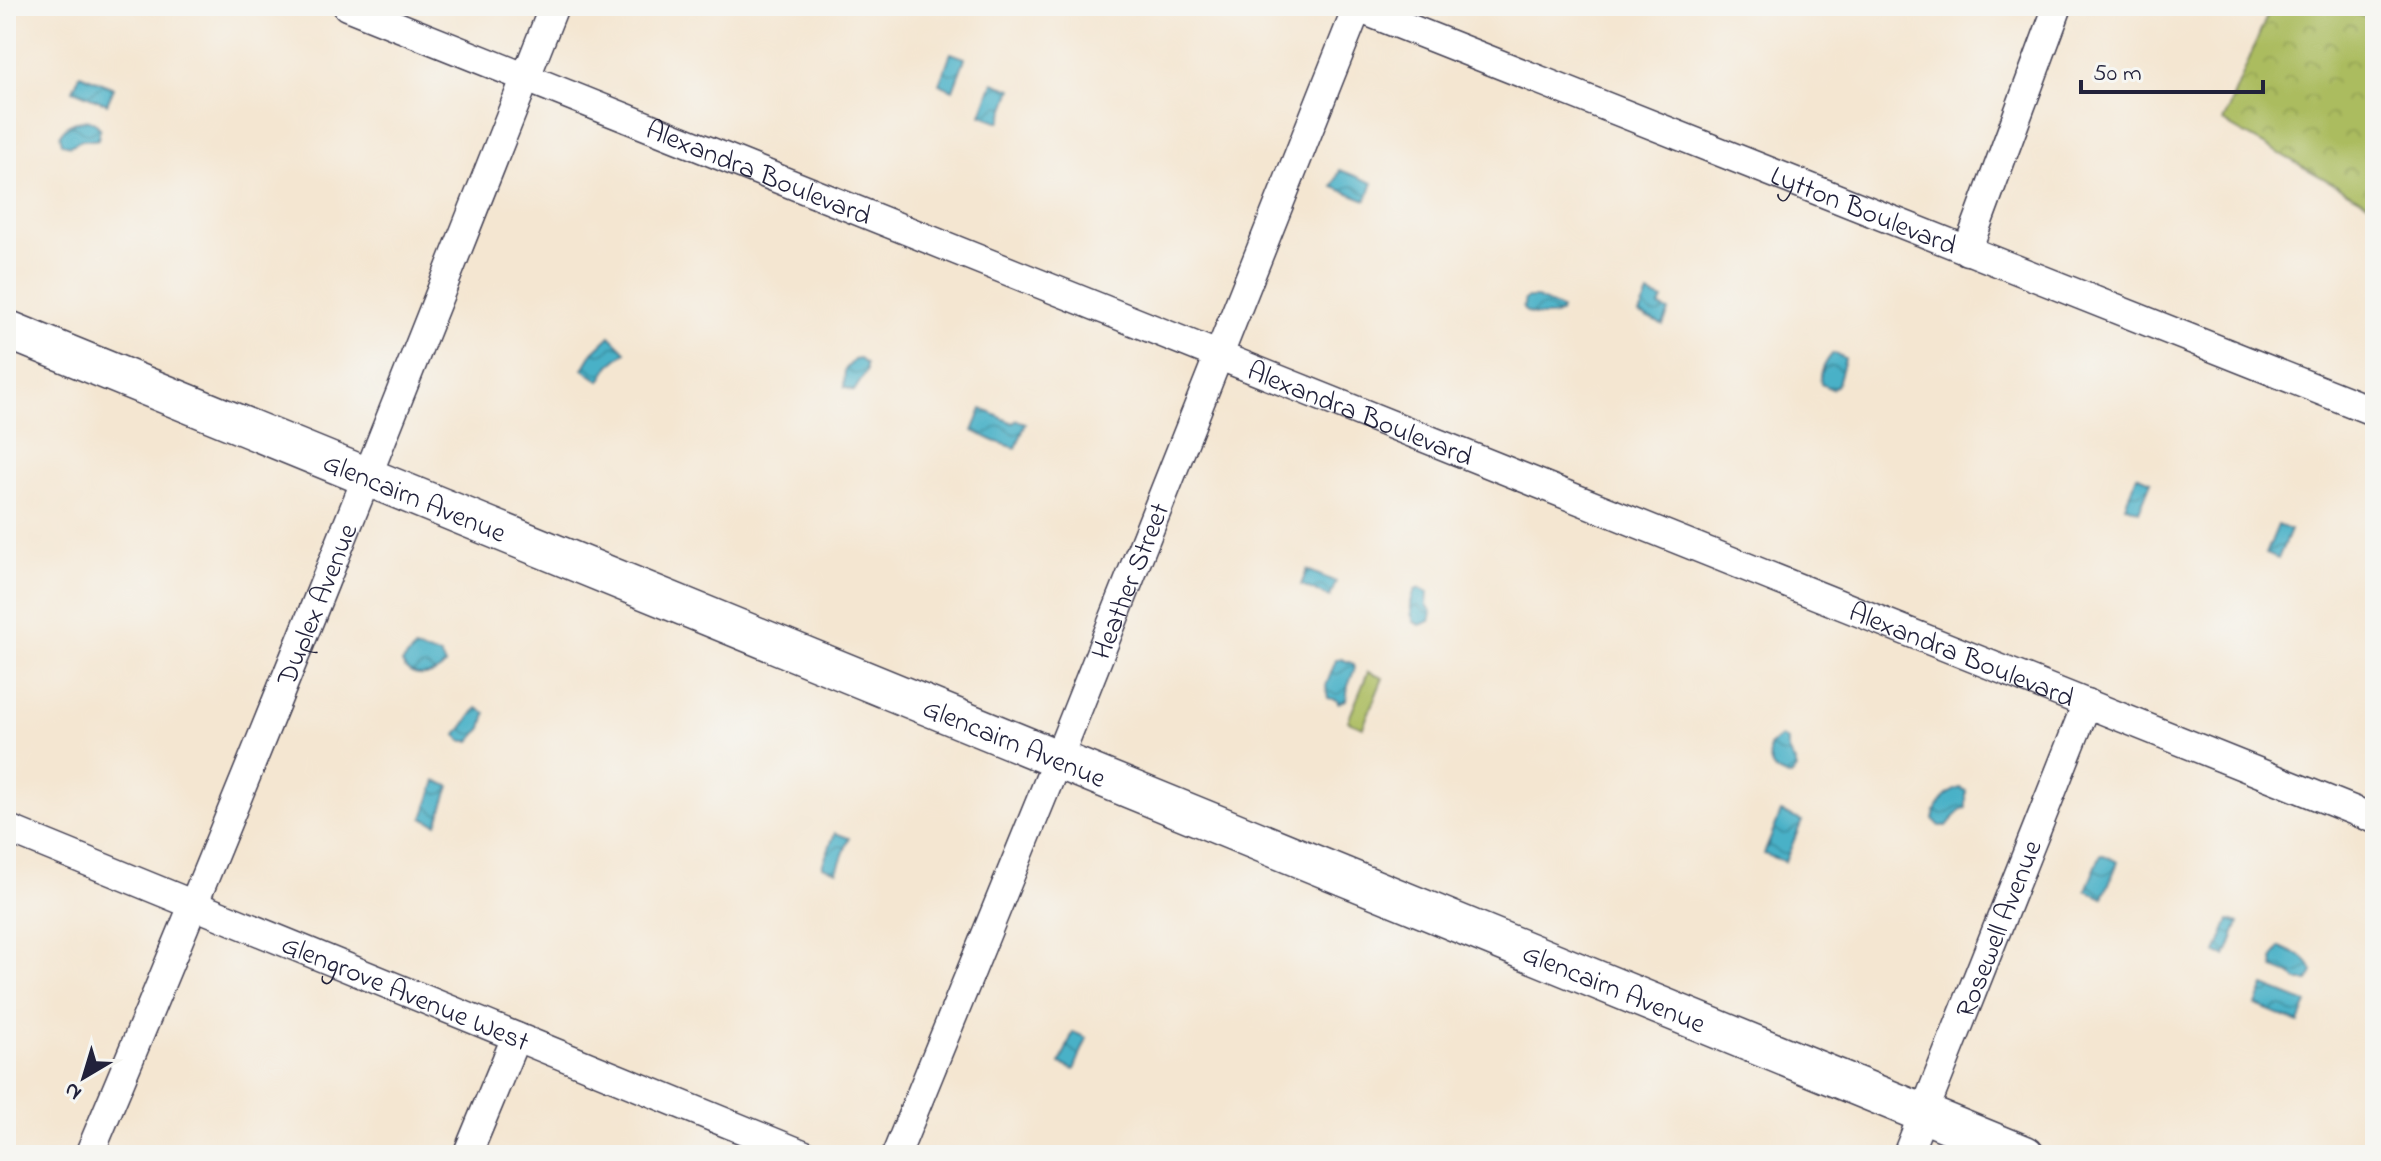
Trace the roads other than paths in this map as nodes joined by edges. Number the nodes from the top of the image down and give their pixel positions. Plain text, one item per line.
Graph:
1 (347, 6) edge
2 (554, 6) edge
3 (1356, 6) edge
4 (2058, 6) edge
5 (525, 78) junction
6 (1967, 251) junction
7 (6, 329) edge
8 (1218, 355) junction
9 (2375, 412) edge
10 (367, 478) junction
11 (2087, 703) junction
12 (1057, 761) junction
13 (2375, 819) edge
14 (6, 828) edge
15 (195, 905) junction
16 (516, 1037) junction
17 (1923, 1113) junction
18 (89, 1155) edge
19 (467, 1155) edge
20 (805, 1155) edge
21 (896, 1155) edge
22 (1907, 1155) edge
23 (2025, 1155) edge

1 - 5 street, Alexandra Boulevard
2 - 5 street, Duplex Avenue
3 - 6 street, Lytton Boulevard
3 - 8 street, Heather Street
4 - 6 street
5 - 8 street, Alexandra Boulevard
5 - 10 street, Duplex Avenue
6 - 9 street, Lytton Boulevard
7 - 10 street, Glencairn Avenue
8 - 11 street, Alexandra Boulevard
8 - 12 street, Heather Street
10 - 12 street, Glencairn Avenue
10 - 15 street, Duplex Avenue
11 - 13 street, Alexandra Boulevard
11 - 17 street, Rosewell Avenue
12 - 17 street, Glencairn Avenue
12 - 21 street, Heather Street
14 - 15 street, Glengrove Avenue West
15 - 16 street, Glengrove Avenue West
15 - 18 street, Duplex Avenue
16 - 19 street
16 - 20 street, Glengrove Avenue West
17 - 22 street, Rosewell Avenue
17 - 23 street, Glencairn Avenue

